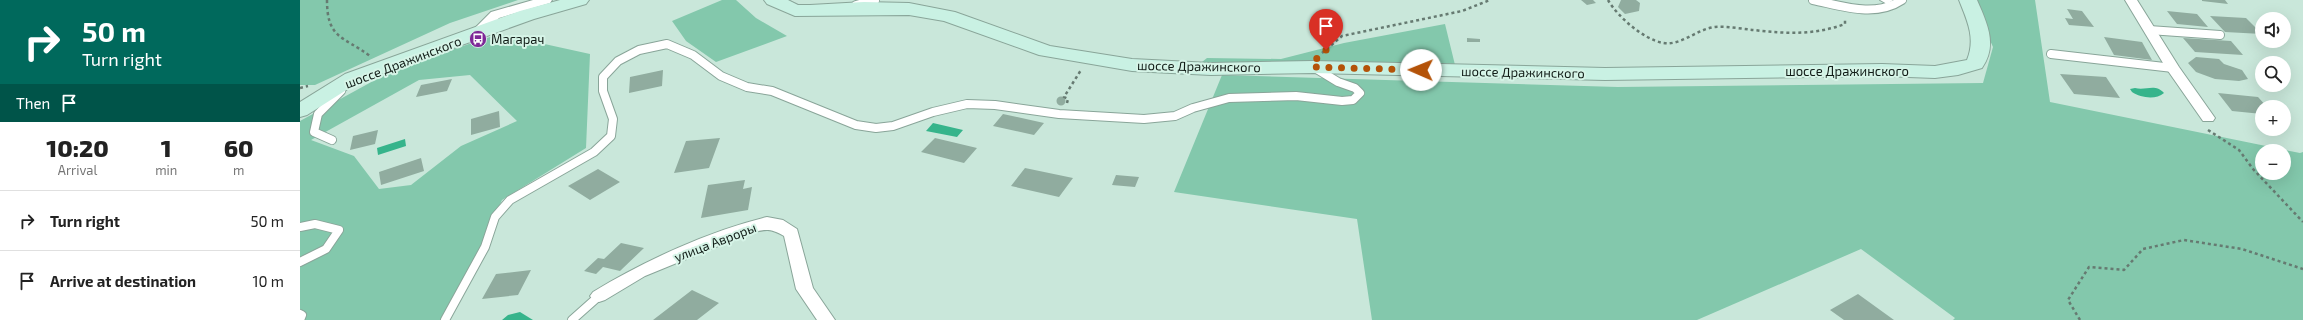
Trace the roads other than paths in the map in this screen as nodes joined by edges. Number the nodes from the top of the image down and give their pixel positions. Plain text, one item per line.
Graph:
1 (546, 0) edge
2 (580, 0) edge
3 (773, 0) edge
4 (875, 0) edge
5 (1813, 0) edge
6 (1902, 0) edge
7 (1968, 0) edge
8 (2131, 0) edge
9 (838, 9) junction
10 (2149, 30) junction
11 (476, 33) junction
12 (2220, 35) dead end
13 (2051, 54) dead end
14 (1313, 67) junction
15 (2173, 68) junction
16 (352, 78) junction
17 (300, 111) edge
18 (2208, 118) dead end
19 (332, 140) dead end
20 (300, 227) edge
21 (300, 262) edge
22 (599, 296) joint
23 (300, 314) edge
24 (300, 320) edge
25 (445, 320) edge
26 (572, 320) edge
27 (826, 320) edge

1 - 11 street
2 - 11 main road, шоссе Дражинского
3 - 9 main road, шоссе Дражинского
4 - 9 lane
5 - 6 lane
7 - 14 main road, шоссе Дражинского
8 - 10 street
9 - 14 main road, шоссе Дражинского
10 - 12 lane
10 - 15 street
11 - 16 main road, шоссе Дражинского
13 - 15 lane
14 - 25 lane
15 - 18 street
16 - 17 main road, шоссе Дражинского
16 - 19 lane
20 - 21 lane
22 - 26 lane
22 - 27 street, улица Авроры
23 - 24 lane

